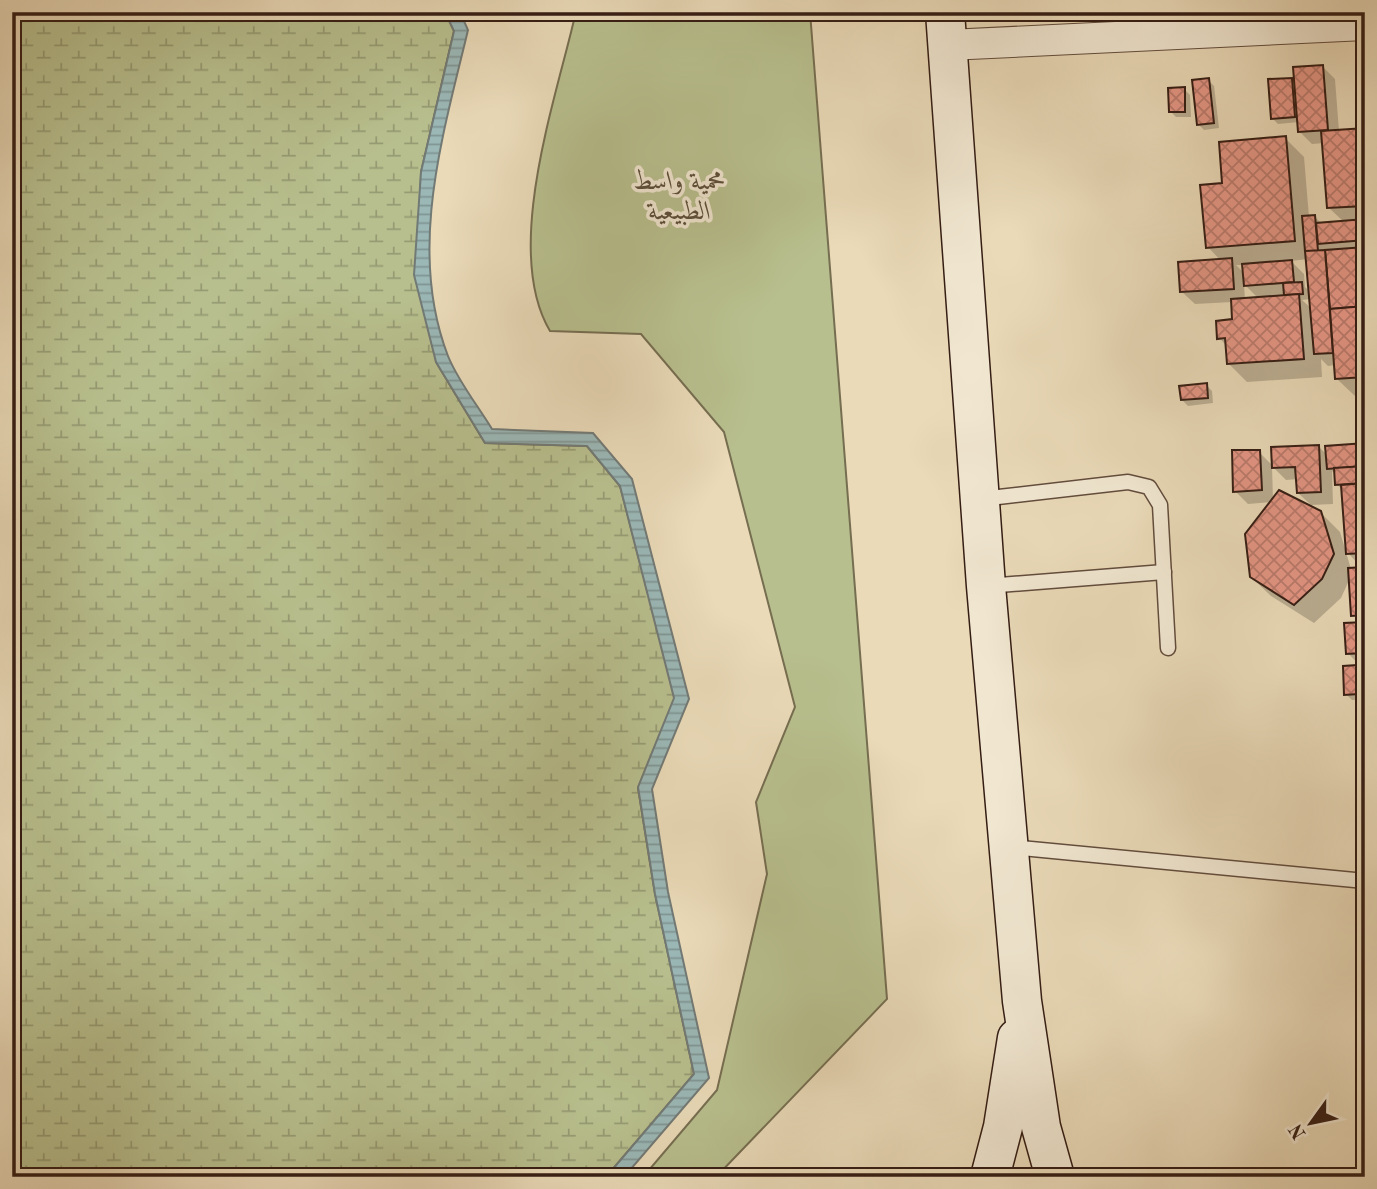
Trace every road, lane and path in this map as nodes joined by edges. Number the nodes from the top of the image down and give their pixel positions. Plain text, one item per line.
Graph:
1 (1365, 24) edge
2 (947, 29) edge
3 (979, 499) junction
4 (1164, 572) junction
5 (986, 586) junction
6 (1168, 648) dead end
7 (1009, 846) junction
8 (1365, 881) edge
9 (1022, 1001) junction
10 (990, 1177) edge
11 (1055, 1177) edge

1 - 2 street
2 - 3 main road
3 - 4 lane
3 - 5 main road
4 - 5 lane
4 - 6 lane
5 - 7 main road
7 - 8 lane
7 - 9 main road
9 - 10 main road
9 - 11 main road

